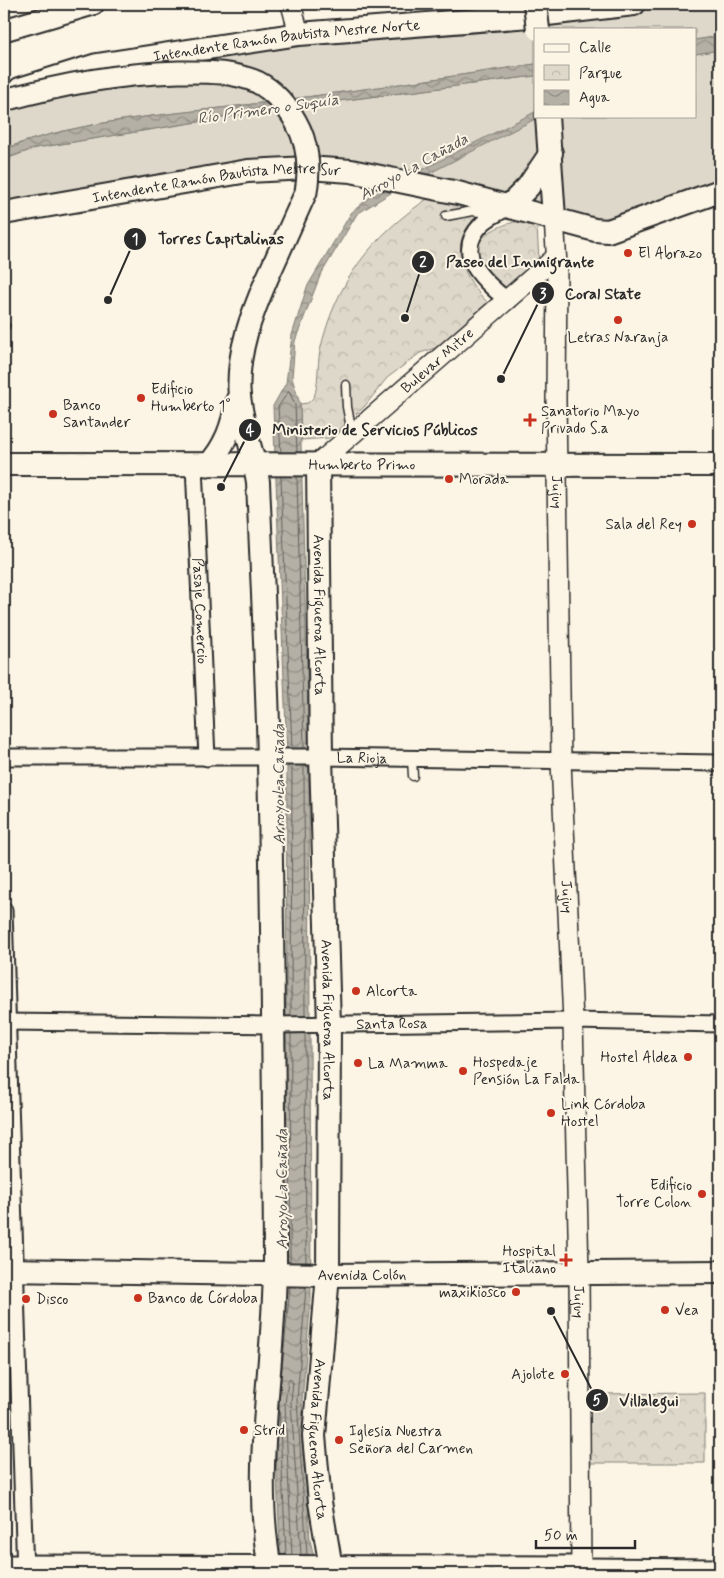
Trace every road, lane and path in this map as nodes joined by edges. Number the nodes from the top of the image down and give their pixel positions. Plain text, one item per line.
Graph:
1 (93, 4) edge
2 (291, 4) edge
3 (535, 4) edge
4 (634, 4) edge
5 (587, 7) edge
6 (538, 28) edge
7 (4, 30) edge
8 (299, 34) junction
9 (4, 95) edge
10 (4, 100) edge
11 (547, 118) edge
12 (551, 153) junction
13 (714, 195) edge
14 (502, 210) junction
15 (4, 213) edge
16 (446, 216) dead end
17 (554, 218) junction
18 (556, 257) junction
19 (508, 301) junction
20 (346, 385) dead end
21 (239, 390) junction
22 (352, 435) junction
23 (4, 464) edge
24 (254, 464) junction
25 (318, 464) junction
26 (201, 465) junction
27 (720, 465) edge
28 (557, 466) junction
29 (4, 757) edge
30 (321, 757) junction
31 (208, 758) junction
32 (269, 759) junction
33 (412, 759) junction
34 (561, 762) junction
35 (720, 763) edge
36 (413, 776) dead end
37 (4, 910) edge
38 (573, 1021) junction
39 (6, 1022) edge
40 (720, 1024) edge
41 (274, 1025) junction
42 (329, 1025) junction
43 (10, 1270) edge
44 (720, 1272) edge
45 (579, 1273) junction
46 (276, 1274) junction
47 (328, 1275) junction
48 (4, 1563) edge
49 (720, 1565) edge
50 (25, 1569) edge
51 (270, 1569) edge
52 (331, 1569) edge
53 (581, 1569) edge

1 - 7 main road
2 - 8 street
3 - 6 main road, bridge
4 - 5 main road, Intendente Ramón Bautista Mestre Norte
5 - 8 main road, Intendente Ramón Bautista Mestre Norte
8 - 9 main road, Intendente Ramón Bautista Mestre Norte
10 - 21 main road, bridge
11 - 12 main road
12 - 14 main road
12 - 17 main road
13 - 17 main road
14 - 15 main road, Intendente Ramón Bautista Mestre Sur
14 - 16 lane
14 - 17 main road
14 - 19 street
17 - 18 street, Jujuy
18 - 19 street, Bulevar Mitre
18 - 28 street, Jujuy
19 - 22 street, Bulevar Mitre
20 - 22 lane
21 - 24 main road
21 - 26 main road
22 - 25 street, Bulevar Mitre
23 - 26 main road, Humberto Primo
24 - 25 main road, Humberto Primo
24 - 26 main road, Humberto Primo
24 - 32 main road
25 - 28 main road, Humberto Primo
25 - 30 main road, Avenida Figueroa Alcorta
26 - 31 street, Pasaje Comercio
27 - 28 main road, Humberto Primo
28 - 34 street, Jujuy
29 - 31 street, La Rioja
30 - 32 street, La Rioja
30 - 33 street, La Rioja
30 - 42 main road, Avenida Figueroa Alcorta
31 - 32 street, La Rioja
32 - 41 main road
33 - 34 street, La Rioja
33 - 36 lane
34 - 35 street, La Rioja
34 - 38 street, Jujuy
37 - 39 street
38 - 40 street, Santa Rosa
38 - 42 street, Santa Rosa
38 - 45 street, Jujuy
39 - 41 street, Santa Rosa
39 - 43 street
41 - 42 street, Santa Rosa
41 - 46 main road
42 - 47 main road, Avenida Figueroa Alcorta
43 - 46 main road, Avenida Colón
43 - 50 street
44 - 45 main road, Avenida Colón
45 - 47 main road, Avenida Colón
45 - 53 street, Jujuy
46 - 47 main road, Avenida Colón
46 - 51 main road
47 - 52 main road, Avenida Figueroa Alcorta
48 - 50 street
49 - 53 street
50 - 51 street
51 - 52 street
52 - 53 street

